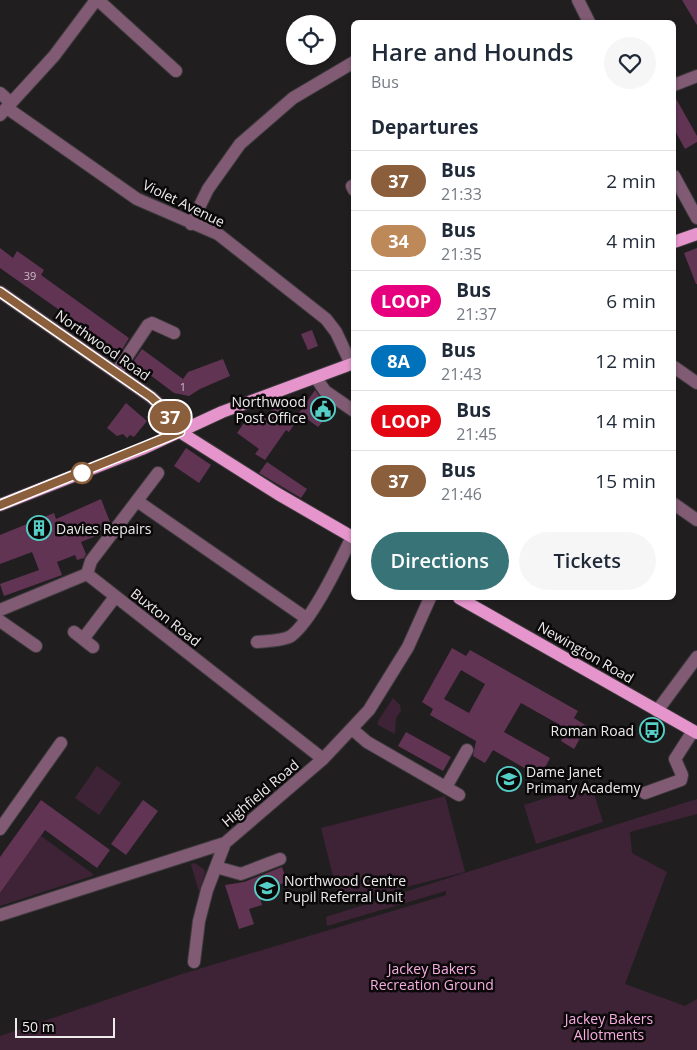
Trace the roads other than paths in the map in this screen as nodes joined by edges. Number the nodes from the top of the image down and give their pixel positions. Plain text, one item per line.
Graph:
1 (97, 0) edge
2 (578, 0) edge
3 (588, 20) edge
4 (351, 64) edge
5 (176, 71) dead end
6 (697, 76) edge
7 (676, 83) edge
8 (0, 92) edge
9 (6, 109) edge
10 (676, 180) edge
11 (697, 218) edge
12 (191, 224) junction
13 (697, 234) edge
14 (676, 241) edge
15 (0, 292) edge
16 (174, 333) dead end
17 (351, 362) edge
18 (351, 364) edge
19 (676, 368) edge
20 (116, 373) junction
21 (316, 378) junction
22 (697, 383) edge
23 (351, 409) edge
24 (180, 432) junction
25 (158, 473) dead end
26 (137, 501) junction
27 (0, 505) edge
28 (676, 505) edge
29 (697, 520) edge
30 (351, 536) edge
31 (351, 541) edge
32 (87, 574) junction
33 (115, 597) junction
34 (429, 600) edge
35 (463, 600) edge
36 (0, 610) edge
37 (306, 618) junction
38 (0, 621) edge
39 (83, 640) dead end
40 (256, 642) dead end
41 (36, 646) dead end
42 (697, 657) edge
43 (657, 711) junction
44 (352, 730) junction
45 (695, 732) edge
46 (61, 743) dead end
47 (467, 750) dead end
48 (323, 760) junction
49 (446, 787) junction
50 (645, 793) dead end
51 (459, 795) dead end
52 (0, 829) edge
53 (226, 843) junction
54 (280, 859) dead end
55 (216, 867) junction
56 (0, 915) edge
57 (194, 962) dead end

1 - 5 street
1 - 9 street
2 - 3 street
4 - 12 street
6 - 7 street
8 - 9 street, Violet Avenue
9 - 12 street, Violet Avenue
10 - 11 street
12 - 17 street, Violet Avenue
13 - 14 main road
15 - 20 street, Northwood Road
16 - 20 street
18 - 21 main road
19 - 22 street
20 - 24 street, Northwood Road
21 - 23 street
21 - 24 main road
24 - 27 main road
24 - 30 main road
25 - 26 street
26 - 32 street
26 - 37 street
28 - 29 street
31 - 37 street
32 - 33 street, Buxton Road
32 - 36 street
33 - 39 street
33 - 48 street, Buxton Road
34 - 44 street, Highfield Road
35 - 43 main road, Newington Road
37 - 40 street
38 - 41 street
42 - 43 street
43 - 45 main road, Newington Road
44 - 48 street, Highfield Road
44 - 49 street
45 - 50 street
46 - 52 street
47 - 49 street
48 - 53 street, Highfield Road
49 - 51 street
53 - 55 street
53 - 56 street, Highfield Road
54 - 55 street
55 - 57 street

